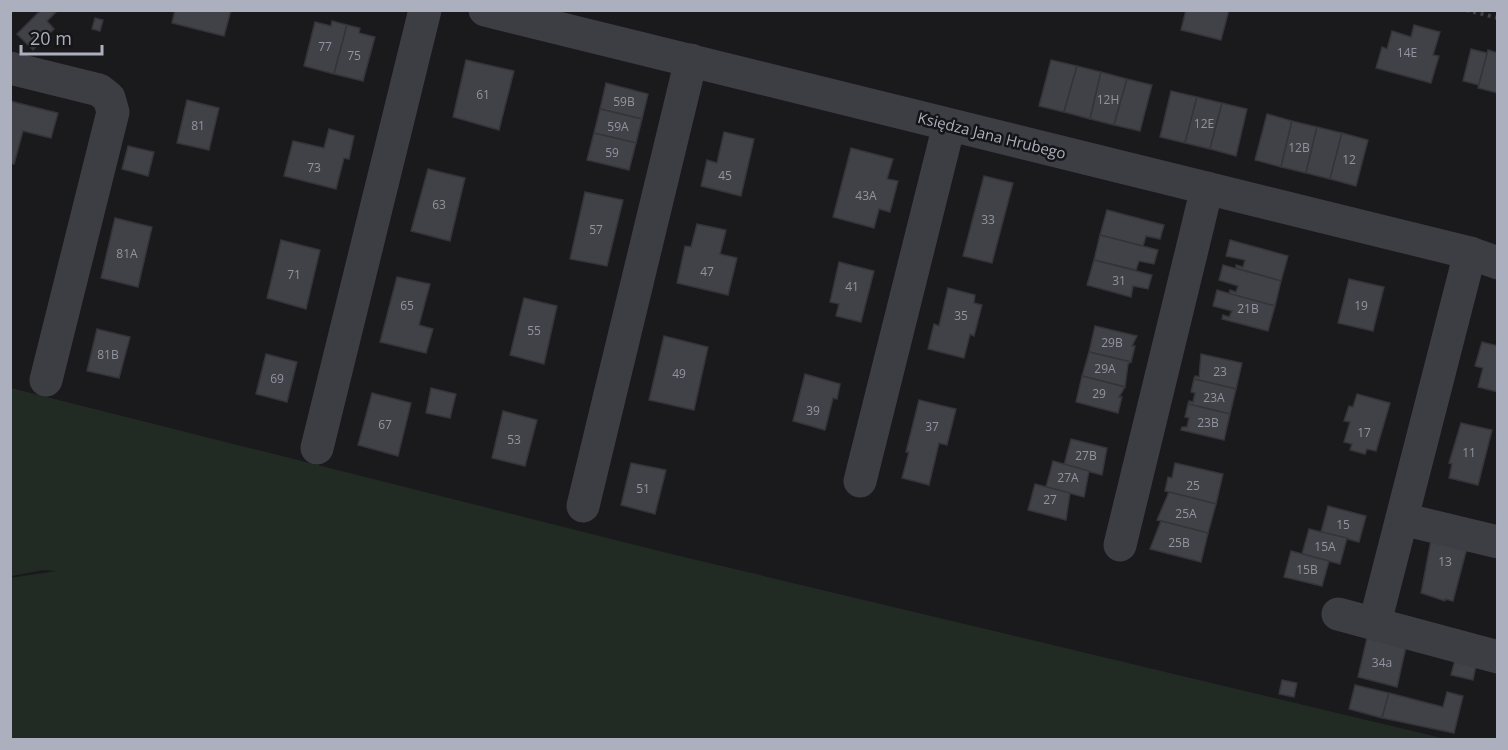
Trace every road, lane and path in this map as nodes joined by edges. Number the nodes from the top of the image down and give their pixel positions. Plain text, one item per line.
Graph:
1 (425, 10) edge
2 (485, 10) edge
3 (1466, 10) edge
4 (1497, 18) edge
5 (691, 60) junction
6 (10, 68) edge
7 (948, 124) junction
8 (1207, 188) junction
9 (1484, 258) edge
10 (46, 380) dead end
11 (317, 448) dead end
12 (860, 481) dead end
13 (583, 506) dead end
14 (1402, 519) junction
15 (1497, 542) edge
16 (1120, 545) dead end
17 (1378, 611) dead end
18 (1338, 614) dead end
19 (1497, 657) edge

1 - 11 street
2 - 5 street, Księdza Jana Hrubego
3 - 4 path
5 - 7 street, Księdza Jana Hrubego
5 - 13 street
6 - 10 street
7 - 8 street, Księdza Jana Hrubego
7 - 12 street
8 - 9 street, Księdza Jana Hrubego
8 - 16 street
9 - 14 street
14 - 15 street
14 - 17 street
18 - 19 street

